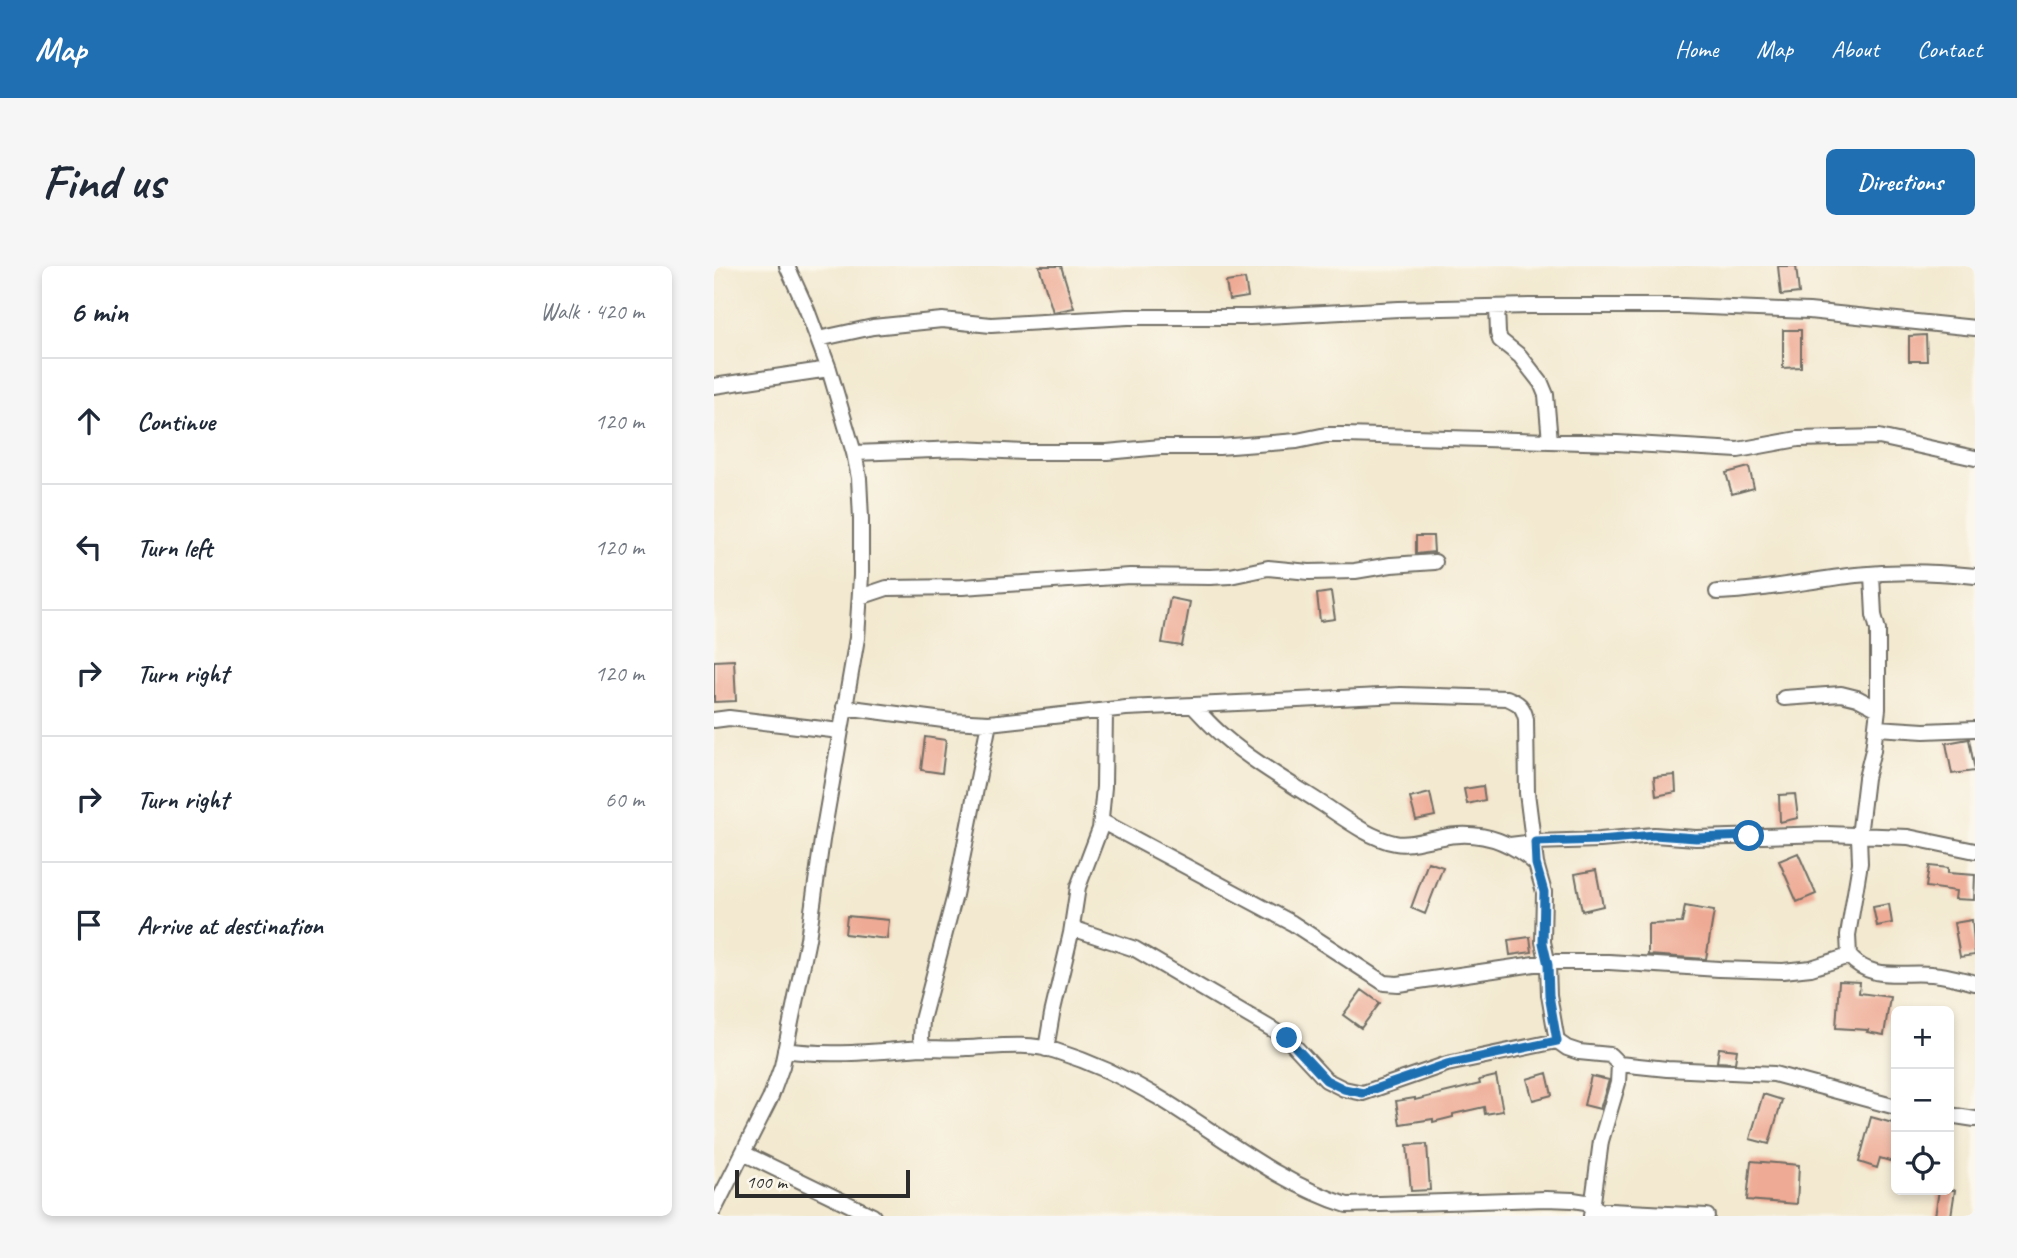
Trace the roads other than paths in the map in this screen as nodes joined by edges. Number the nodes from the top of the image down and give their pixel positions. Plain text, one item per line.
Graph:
1 (786, 266) edge
2 (1497, 307) junction
3 (1975, 328) edge
4 (818, 339) junction
5 (829, 369) junction
6 (714, 386) edge
7 (1550, 441) junction
8 (855, 453) junction
9 (1975, 458) edge
10 (1435, 562) dead end
11 (1872, 575) junction
12 (1975, 576) edge
13 (1717, 592) dead end
14 (860, 597) junction
15 (1784, 698) dead end
16 (1192, 705) junction
17 (844, 707) junction
18 (1878, 709) junction
19 (1105, 712) junction
20 (714, 720) edge
21 (989, 723) junction
22 (1877, 729) junction
23 (1975, 729) edge
24 (840, 731) junction
25 (1101, 821) junction
26 (1859, 836) junction
27 (1535, 842) junction
28 (1510, 845) junction
29 (1975, 850) edge
30 (1536, 864) junction
31 (1072, 928) junction
32 (1849, 956) junction
33 (1548, 962) junction
34 (1975, 983) edge
35 (1557, 1041) junction
36 (923, 1048) junction
37 (1046, 1049) junction
38 (785, 1050) junction
39 (1619, 1064) junction
40 (1891, 1106) edge
41 (1954, 1116) edge
42 (1975, 1119) edge
43 (743, 1153) junction
44 (714, 1210) edge
45 (1591, 1210) edge
46 (1366, 1211) edge
47 (873, 1216) edge
48 (1707, 1216) edge

1 - 4 street
2 - 3 street
2 - 4 street
2 - 7 street
4 - 5 street
5 - 6 street
5 - 8 street
7 - 8 street
7 - 9 street
8 - 14 street
10 - 14 street
11 - 12 street
11 - 13 street
11 - 18 street
14 - 17 street
15 - 18 street
16 - 19 street
16 - 27 street
16 - 28 street
17 - 21 street
17 - 24 street
18 - 22 street
19 - 21 street
19 - 25 street
20 - 24 street
21 - 36 street
22 - 23 street
22 - 26 street
24 - 38 street
25 - 31 street
25 - 33 street
26 - 27 street
26 - 29 street
26 - 32 street
27 - 28 street
27 - 30 street
28 - 30 street
30 - 33 street
31 - 35 street
31 - 37 street
32 - 33 street
32 - 34 street
33 - 35 street
35 - 39 street
36 - 37 street
36 - 38 street
37 - 46 street
38 - 43 street
39 - 40 street
39 - 45 street
41 - 42 street
43 - 44 street
43 - 47 street
45 - 46 street
45 - 48 street

